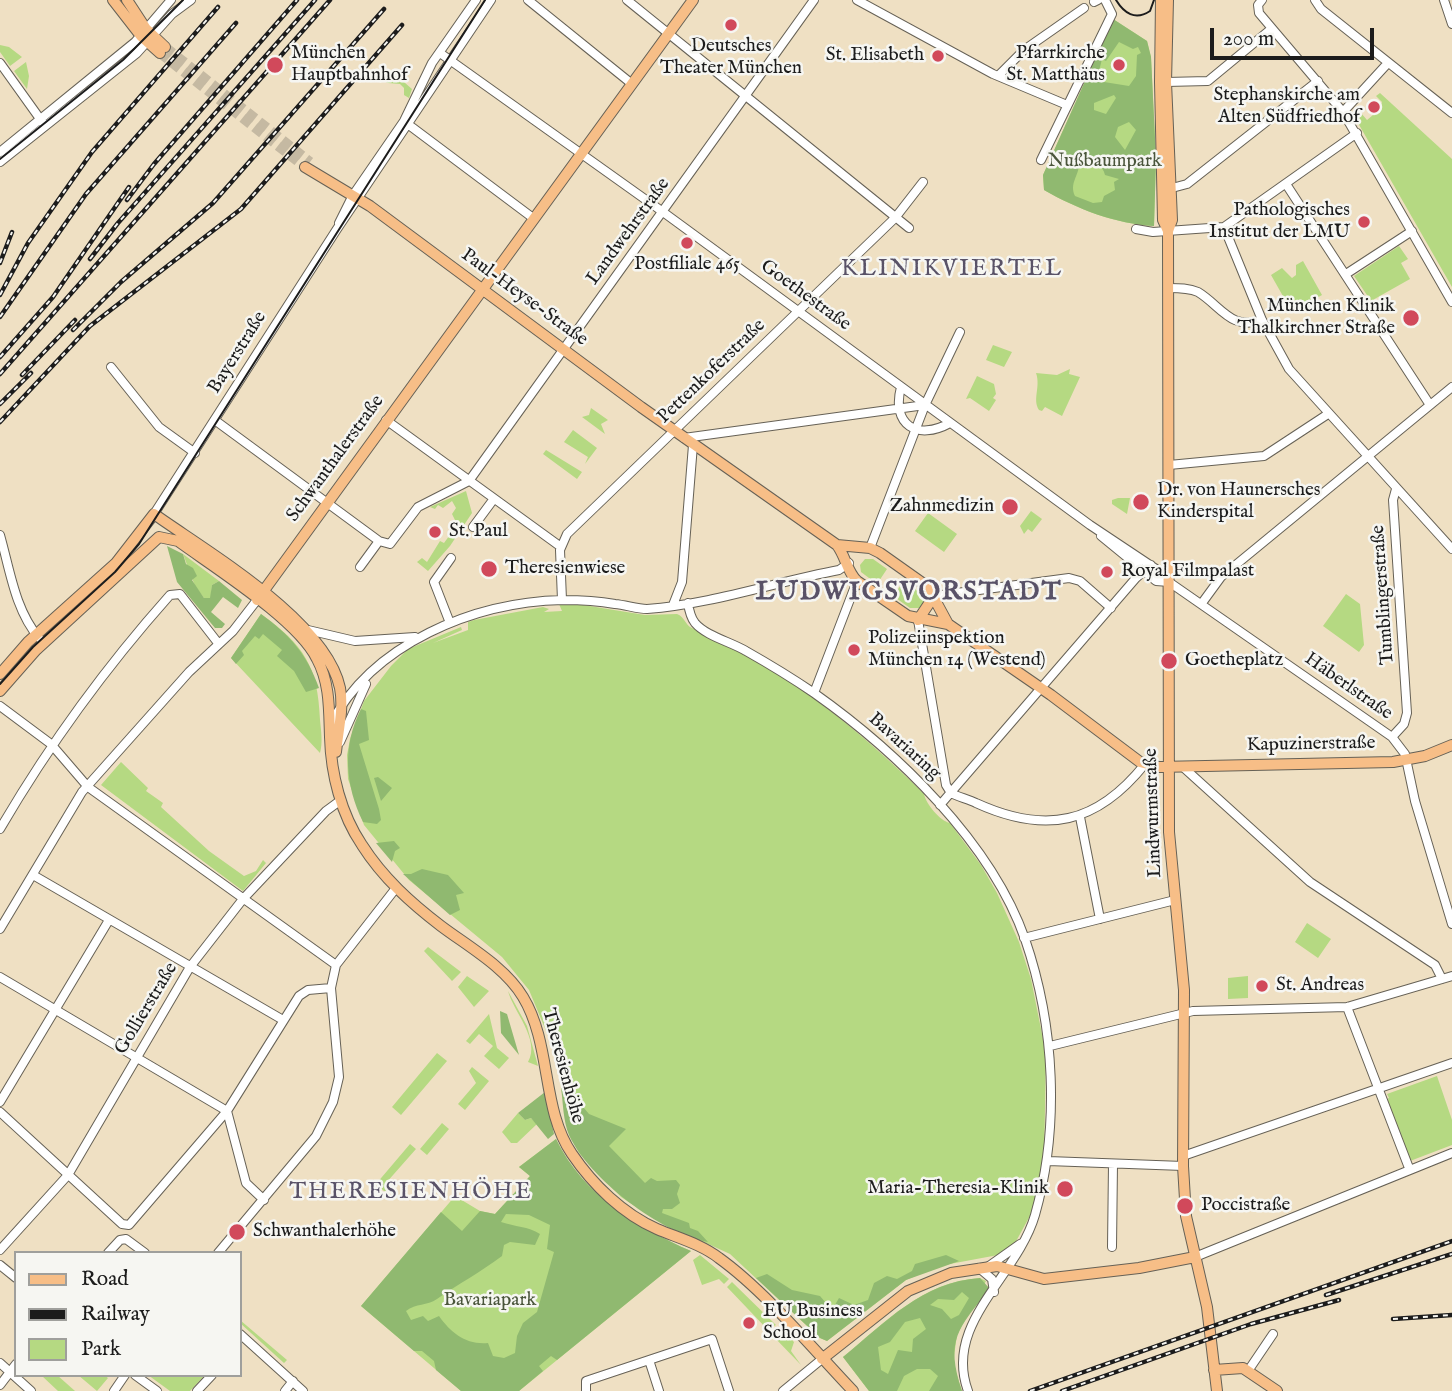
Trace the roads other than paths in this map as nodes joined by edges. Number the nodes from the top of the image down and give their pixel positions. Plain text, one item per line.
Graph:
1 (113, 0) edge
2 (127, 0) edge
3 (171, 0) edge
4 (191, 0) edge
5 (476, 0) edge
6 (491, 0) edge
7 (528, 0) edge
8 (627, 0) edge
9 (693, 0) edge
10 (814, 0) edge
11 (856, 0) edge
12 (1105, 0) edge
13 (1262, 0) edge
14 (1315, 0) edge
15 (1444, 0) edge
16 (1168, 2) edge
17 (1084, 8) dead end
18 (158, 15) junction
19 (139, 18) junction
20 (1452, 24) edge
21 (1271, 29) junction
22 (668, 34) junction
23 (147, 36) junction
24 (162, 50) tunnel mouth
25 (440, 53) junction
26 (451, 61) junction
27 (0, 63) edge
28 (1387, 64) junction
29 (999, 75) junction
30 (1318, 81) junction
31 (1166, 82) junction
32 (632, 84) junction
33 (746, 95) junction
34 (1067, 105) junction
35 (1343, 112) junction
36 (1452, 113) edge
37 (40, 119) junction
38 (409, 125) junction
39 (46, 127) junction
40 (1357, 133) junction
41 (0, 152) edge
42 (582, 153) junction
43 (1041, 160) dead end
44 (0, 162) edge
45 (308, 165) tunnel mouth
46 (923, 182) dead end
47 (1286, 184) junction
48 (1172, 188) junction
49 (356, 197) junction
50 (663, 212) junction
51 (533, 218) junction
52 (895, 218) junction
53 (1224, 227) junction
54 (909, 228) dead end
55 (1136, 229) dead end
56 (1168, 231) junction
57 (1412, 231) junction
58 (1346, 274) junction
59 (481, 288) junction
60 (1169, 288) junction
61 (1452, 303) edge
62 (799, 311) junction
63 (1262, 320) junction
64 (960, 332) dead end
65 (564, 348) junction
66 (111, 367) dead end
67 (901, 387) junction
68 (1452, 387) edge
69 (925, 405) junction
70 (1430, 405) junction
71 (899, 409) junction
72 (1328, 414) junction
73 (386, 420) junction
74 (216, 421) junction
75 (950, 423) junction
76 (673, 430) junction
77 (915, 430) junction
78 (688, 441) junction
79 (195, 453) junction
80 (1367, 456) junction
81 (1169, 465) junction
82 (469, 481) junction
83 (1396, 489) junction
84 (494, 500) junction
85 (327, 502) junction
86 (156, 515) junction
87 (1090, 525) junction
88 (473, 527) dead end
89 (0, 535) edge
90 (382, 543) junction
91 (837, 545) junction
92 (561, 547) junction
93 (868, 548) junction
94 (1452, 549) edge
95 (451, 558) dead end
96 (849, 563) junction
97 (1151, 565) junction
98 (360, 567) dead end
99 (839, 570) junction
100 (1143, 571) junction
101 (855, 579) junction
102 (1169, 582) junction
103 (259, 596) junction
104 (934, 596) junction
105 (562, 600) junction
106 (688, 603) junction
107 (1202, 603) junction
108 (673, 605) junction
109 (1111, 608) junction
110 (918, 620) junction
111 (450, 623) junction
112 (948, 625) junction
113 (308, 630) junction
114 (36, 634) junction
115 (421, 636) junction
116 (44, 643) junction
117 (218, 643) junction
118 (376, 670) junction
119 (0, 674) edge
120 (1041, 688) junction
121 (0, 691) edge
122 (814, 693) junction
123 (328, 697) junction
124 (0, 706) edge
125 (341, 708) junction
126 (353, 708) junction
127 (330, 725) junction
128 (1392, 737) junction
129 (51, 744) junction
130 (1452, 745) edge
131 (335, 760) junction
132 (1407, 760) junction
133 (1145, 764) junction
134 (1214, 764) junction
135 (1169, 767) junction
136 (1183, 767) junction
137 (335, 777) junction
138 (1205, 786) junction
139 (88, 787) junction
140 (951, 793) junction
141 (341, 800) junction
142 (940, 805) junction
143 (1080, 817) junction
144 (0, 829) edge
145 (33, 875) junction
146 (396, 888) junction
147 (243, 899) junction
148 (1175, 900) junction
149 (1100, 919) junction
150 (109, 920) junction
151 (1452, 924) edge
152 (0, 929) edge
153 (1024, 938) junction
154 (336, 965) junction
155 (190, 967) junction
156 (1452, 976) edge
157 (0, 977) edge
158 (1442, 979) junction
159 (331, 988) junction
160 (1347, 1007) junction
161 (56, 1010) junction
162 (1184, 1013) junction
163 (283, 1020) junction
164 (1050, 1046) junction
165 (136, 1057) junction
166 (1452, 1063) edge
167 (1378, 1090) junction
168 (0, 1102) edge
169 (227, 1111) junction
170 (0, 1112) edge
171 (1452, 1153) edge
172 (1048, 1161) junction
173 (1183, 1161) junction
174 (1113, 1164) junction
175 (1409, 1168) junction
176 (68, 1175) junction
177 (264, 1200) junction
178 (1023, 1242) junction
179 (1112, 1247) dead end
180 (0, 1250) edge
181 (110, 1251) edge
182 (143, 1251) edge
183 (220, 1251) edge
184 (1195, 1257) junction
185 (0, 1265) edge
186 (984, 1267) junction
187 (1009, 1269) junction
188 (14, 1276) edge
189 (994, 1292) junction
190 (1273, 1334) dead end
191 (243, 1337) edge
192 (822, 1359) junction
193 (649, 1360) junction
194 (0, 1363) edge
195 (14, 1367) edge
196 (1220, 1369) junction
197 (1248, 1371) junction
198 (10, 1372) junction
199 (14, 1376) edge
200 (16, 1377) edge
201 (138, 1377) edge
202 (210, 1377) edge
203 (293, 1381) junction
204 (0, 1385) edge
205 (585, 1387) edge
206 (31, 1391) edge
207 (157, 1391) edge
208 (197, 1391) edge
209 (285, 1391) edge
210 (303, 1391) edge
211 (659, 1391) edge
212 (729, 1391) edge
213 (783, 1391) edge
214 (853, 1391) edge
215 (968, 1391) edge
216 (1217, 1391) edge
217 (1222, 1391) edge
218 (1277, 1391) edge

1 - 23 main road
2 - 19 main road
3 - 18 street
4 - 23 street
5 - 25 street, Bayerstraße
6 - 26 street, Bayerstraße
7 - 32 street
8 - 22 street
9 - 22 main road, Schwanthalerstraße
10 - 33 street, Landwehrstraße
11 - 29 street
12 - 34 street
13 - 21 street
14 - 28 street
15 - 20 street
16 - 31 main road, Lindwurmstraße
16 - 56 main road, Lindwurmstraße
17 - 29 street
18 - 19 street
18 - 23 street
19 - 23 main road
21 - 30 street
21 - 31 street
22 - 32 main road, Schwanthalerstraße
22 - 33 street
23 - 24 main road
23 - 37 street
23 - 39 street
25 - 26 street, Goethestraße
25 - 49 street, Bayerstraße
26 - 38 street, Bayerstraße
26 - 42 street, Goethestraße
27 - 37 street
28 - 35 street
28 - 36 street
29 - 34 street
30 - 35 street
30 - 48 street
31 - 48 main road, Lindwurmstraße
32 - 42 main road, Schwanthalerstraße
33 - 50 street, Landwehrstraße
33 - 52 street
34 - 43 street
35 - 40 street
37 - 39 street
37 - 41 street
38 - 49 street, Bayerstraße
38 - 51 street
39 - 44 street
40 - 47 street
40 - 57 street
42 - 50 street, Goethestraße
42 - 51 main road, Schwanthalerstraße
45 - 49 main road, Paul-Heyse-Straße
46 - 52 street, Pettenkoferstraße
47 - 53 street
47 - 58 street
48 - 56 main road, Lindwurmstraße
49 - 59 main road, Paul-Heyse-Straße
49 - 74 street, Bayerstraße
50 - 62 street, Goethestraße
50 - 65 street, Landwehrstraße
51 - 59 main road, Schwanthalerstraße
52 - 54 street
52 - 62 street, Pettenkoferstraße
53 - 56 street
53 - 63 street
55 - 56 street
56 - 60 main road, Lindwurmstraße
57 - 58 street
57 - 61 street
58 - 70 street
59 - 65 main road, Paul-Heyse-Straße
59 - 73 main road, Schwanthalerstraße
60 - 63 street
60 - 81 main road, Lindwurmstraße
62 - 67 street, Goethestraße
62 - 76 street, Pettenkoferstraße
63 - 72 street
64 - 69 street
65 - 76 main road, Paul-Heyse-Straße
65 - 82 street, Landwehrstraße
66 - 79 street
67 - 69 street, Goethestraße
67 - 71 street
68 - 70 street
69 - 71 street
69 - 75 street, Goethestraße
69 - 77 street
70 - 80 street
71 - 77 street
71 - 78 street
72 - 80 street
72 - 81 street
73 - 82 street
73 - 85 main road, Schwanthalerstraße
74 - 79 street, Bayerstraße
74 - 85 street
75 - 77 street
75 - 87 street, Goethestraße
76 - 78 main road, Paul-Heyse-Straße
76 - 92 street, Pettenkoferstraße
77 - 93 street
78 - 91 main road, Paul-Heyse-Straße
78 - 108 street
79 - 86 street, Bayerstraße
80 - 83 street
80 - 107 street
81 - 102 main road, Lindwurmstraße
82 - 84 street
82 - 90 street
83 - 94 street
83 - 128 street, Tumblingerstraße
84 - 88 street
84 - 92 street
85 - 90 street
85 - 103 main road, Schwanthalerstraße
86 - 103 main road
86 - 114 main road, Bayerstraße
87 - 97 street, Goethestraße
87 - 100 street
89 - 114 street
90 - 98 street
91 - 93 main road
91 - 96 main road
92 - 105 street
93 - 96 main road
93 - 104 main road
95 - 111 street
96 - 99 street
96 - 101 main road
97 - 100 street
97 - 102 street
99 - 101 street
99 - 106 street
100 - 102 street
100 - 109 street
101 - 110 main road
101 - 122 street
102 - 107 street, Häberlstraße
102 - 135 main road, Lindwurmstraße
103 - 113 main road
103 - 116 main road
103 - 117 street, Schwanthalerstraße
103 - 123 main road, Theresienhöhe
104 - 109 street
104 - 110 main road
104 - 112 main road
105 - 108 street
105 - 111 street
106 - 108 street
106 - 122 street, Bavariaring
107 - 128 street, Häberlstraße
109 - 120 street
110 - 112 main road
110 - 140 street
111 - 115 street
112 - 120 main road
113 - 115 street
113 - 125 main road, Theresienhöhe
114 - 116 street
114 - 119 main road, Bayerstraße
115 - 118 street
116 - 121 main road
117 - 129 street
117 - 139 street, Schwanthalerstraße
118 - 125 street
118 - 126 street
120 - 133 main road
120 - 140 street
122 - 142 street, Bavariaring
123 - 125 street
123 - 127 main road, Theresienhöhe
124 - 129 street
125 - 126 street
125 - 127 street
125 - 131 main road, Theresienhöhe
126 - 131 street
127 - 137 main road, Theresienhöhe
128 - 132 street, Häberlstraße
129 - 139 street
129 - 144 street
130 - 132 main road, Kapuzinerstraße
131 - 137 main road, Theresienhöhe
132 - 134 main road, Kapuzinerstraße
132 - 151 street
133 - 135 main road, Kapuzinerstraße
133 - 143 street
134 - 136 main road, Kapuzinerstraße
134 - 138 street
135 - 136 main road, Kapuzinerstraße
135 - 148 main road, Lindwurmstraße
136 - 138 street
137 - 141 main road, Theresienhöhe
138 - 158 street
139 - 145 street, Schwanthalerstraße
139 - 147 street
140 - 142 street
140 - 143 street
141 - 146 main road, Theresienhöhe
141 - 147 street, Gollierstraße
142 - 153 street, Bavariaring
143 - 149 street
145 - 150 street
145 - 152 street, Schwanthalerstraße
146 - 154 street
146 - 192 main road, Theresienhöhe
147 - 154 street
147 - 155 street, Gollierstraße
148 - 149 street
148 - 162 main road, Lindwurmstraße
149 - 153 street
150 - 155 street
150 - 161 street
153 - 164 street, Bavariaring
154 - 159 street
155 - 163 street
155 - 165 street, Gollierstraße
156 - 158 street
157 - 161 street
158 - 160 street
159 - 163 street
159 - 177 street
160 - 162 street
160 - 167 street
161 - 165 street
161 - 168 street
162 - 164 street
162 - 173 main road, Lindwurmstraße
163 - 169 street
164 - 172 street, Bavariaring
165 - 169 street
165 - 176 street, Gollierstraße
166 - 167 street
167 - 173 street
167 - 175 street
169 - 176 street
169 - 177 street
170 - 176 street
171 - 175 street
172 - 174 street
172 - 178 street, Bavariaring
173 - 174 street
173 - 184 main road, Lindwurmstraße
174 - 179 street
175 - 184 street
176 - 180 street, Gollierstraße
177 - 183 street
178 - 186 street
178 - 187 street, Bavariaring
181 - 182 street
184 - 187 main road
184 - 196 main road, Lindwurmstraße
185 - 188 street
186 - 187 main road
186 - 189 street
186 - 192 main road
187 - 189 street, Bavariaring
189 - 215 street, Bavariaring
190 - 197 street
191 - 203 street
192 - 213 street
192 - 214 main road, Theresienhöhe
193 - 205 street
193 - 211 street
193 - 212 street
194 - 198 street
195 - 198 street
196 - 197 main road
196 - 216 main road, Lindwurmstraße
196 - 217 main road, Lindwurmstraße
197 - 218 main road
198 - 199 street
198 - 204 street
200 - 206 street
201 - 207 street
202 - 208 street
203 - 209 street
203 - 210 street

